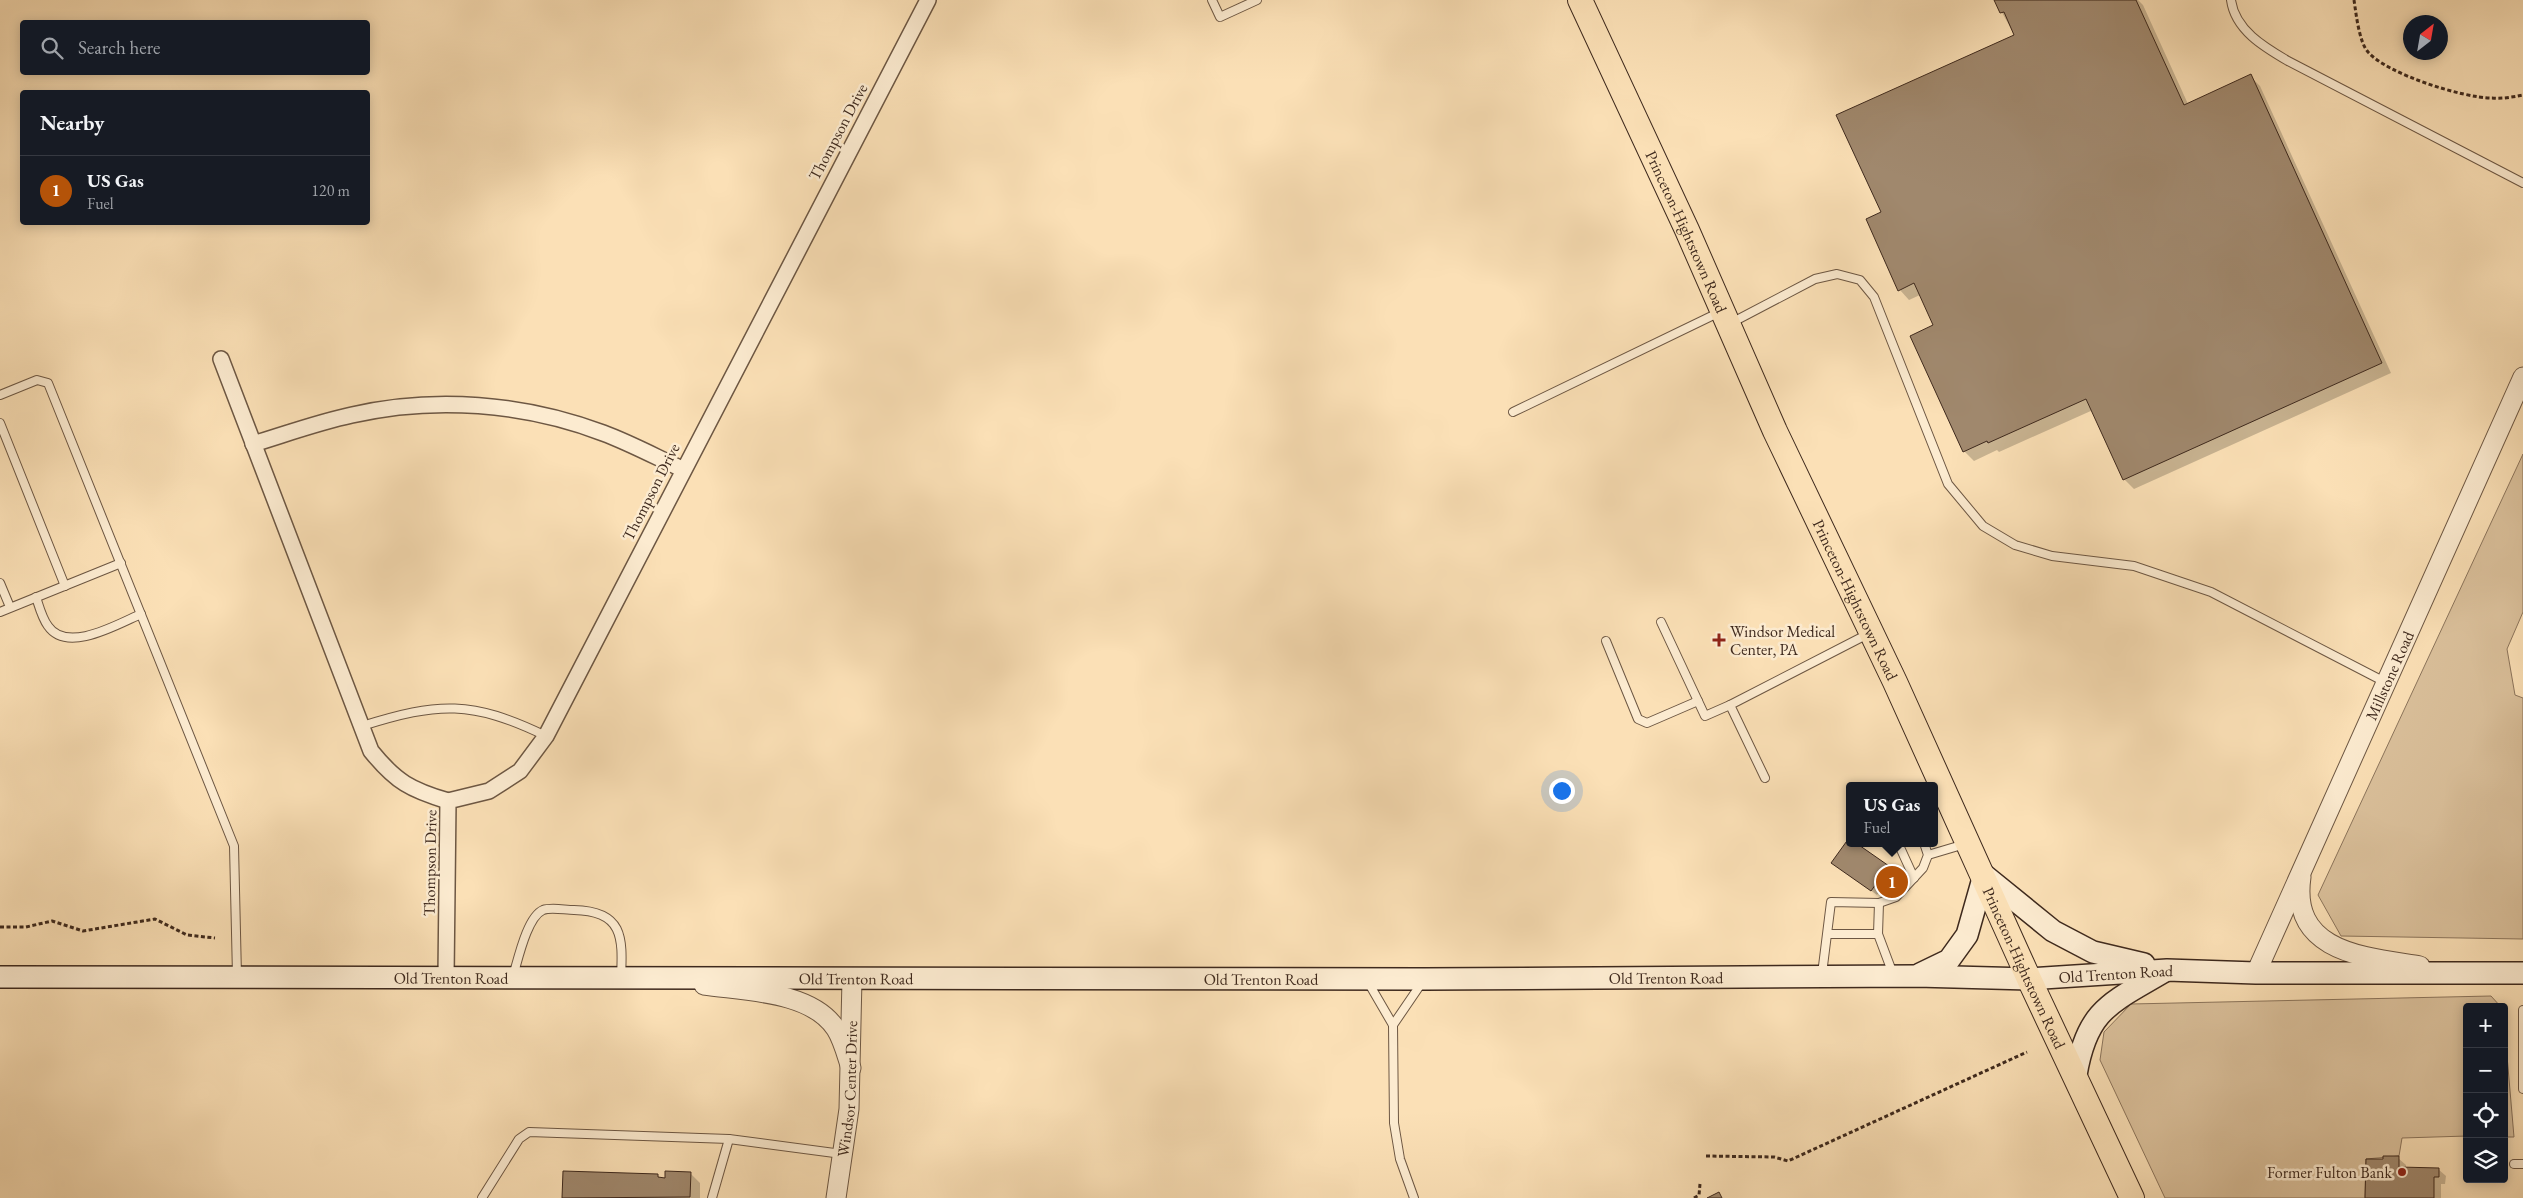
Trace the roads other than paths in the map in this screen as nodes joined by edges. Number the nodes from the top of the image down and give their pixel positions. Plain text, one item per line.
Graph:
1 (928, 0) edge
2 (1212, 0) edge
3 (1256, 0) edge
4 (1580, 0) edge
5 (2231, 0) edge
6 (2523, 183) edge
7 (1724, 318) junction
8 (221, 360) dead end
9 (2523, 377) edge
10 (0, 395) edge
11 (1513, 412) dead end
12 (0, 423) edge
13 (253, 444) junction
14 (682, 469) junction
15 (121, 563) junction
16 (0, 583) edge
17 (65, 586) junction
18 (36, 597) junction
19 (10, 608) junction
20 (0, 612) edge
21 (141, 614) junction
22 (1662, 622) dead end
23 (1872, 632) junction
24 (1606, 641) dead end
25 (2385, 682) junction
26 (1698, 701) junction
27 (1730, 705) junction
28 (362, 726) junction
29 (546, 736) junction
30 (1765, 778) dead end
31 (1935, 782) edge
32 (1940, 793) edge
33 (448, 801) junction
34 (1969, 843) junction
35 (1900, 847) edge
36 (1925, 847) edge
37 (1928, 854) junction
38 (2302, 866) junction
39 (1984, 875) junction
40 (1914, 878) junction
41 (1879, 903) junction
42 (1828, 934) junction
43 (1878, 934) junction
44 (2167, 970) junction
45 (2256, 972) junction
46 (2462, 973) junction
47 (2523, 973) edge
48 (446, 976) junction
49 (1821, 976) junction
50 (1894, 976) junction
51 (1917, 976) junction
52 (513, 977) junction
53 (237, 978) junction
54 (621, 978) junction
55 (663, 978) junction
56 (852, 979) junction
57 (1367, 979) junction
58 (1424, 979) junction
59 (2029, 979) junction
60 (2, 980) edge
61 (2523, 1010) edge
62 (1393, 1025) junction
63 (851, 1068) junction
64 (2076, 1075) junction
65 (2523, 1089) edge
66 (728, 1139) junction
67 (844, 1154) junction
68 (2514, 1164) dead end
69 (2523, 1164) edge
70 (482, 1198) edge
71 (712, 1198) edge
72 (836, 1198) edge
73 (1414, 1198) edge
74 (2132, 1198) edge

1 - 14 street, Thompson Drive
2 - 3 lane
4 - 7 main road, Princeton-Hightstown Road
5 - 6 lane
7 - 11 lane
7 - 23 main road, Princeton-Hightstown Road
7 - 25 lane
8 - 13 street
9 - 25 street, Millstone Road
10 - 15 lane
12 - 17 lane
13 - 14 street
13 - 28 street
14 - 29 street, Thompson Drive
15 - 17 lane
15 - 21 lane
16 - 19 lane
17 - 18 lane
18 - 19 lane
18 - 21 lane
19 - 20 lane
21 - 53 lane
22 - 26 lane
23 - 27 lane
23 - 31 main road, Princeton-Hightstown Road
24 - 26 lane
25 - 38 street, Millstone Road
26 - 27 lane
27 - 30 lane
28 - 29 lane
28 - 33 street
29 - 33 street, Thompson Drive
32 - 34 main road, Princeton-Hightstown Road
33 - 48 street, Thompson Drive
34 - 37 lane
34 - 39 main road, Princeton-Hightstown Road
35 - 40 lane
36 - 37 lane
37 - 40 lane
38 - 45 street, Millstone Road
38 - 46 street
39 - 44 main road
39 - 51 main road
39 - 59 main road, Princeton-Hightstown Road
40 - 41 lane
41 - 42 lane
41 - 43 lane
42 - 43 lane
42 - 49 lane
43 - 50 lane
44 - 45 main road, Old Trenton Road
44 - 59 main road, Old Trenton Road
44 - 64 main road
45 - 46 main road, Old Trenton Road
46 - 47 main road, Old Trenton Road
48 - 52 main road, Old Trenton Road
48 - 53 main road, Old Trenton Road
49 - 50 main road, Old Trenton Road
49 - 58 main road, Old Trenton Road
50 - 51 main road, Old Trenton Road
51 - 59 main road, Old Trenton Road
52 - 54 main road, Old Trenton Road
52 - 54 lane
53 - 60 main road, Old Trenton Road
54 - 55 main road, Old Trenton Road
55 - 56 main road, Old Trenton Road
55 - 63 street
56 - 57 main road, Old Trenton Road
56 - 63 street, Windsor Center Drive
57 - 58 main road, Old Trenton Road
57 - 62 lane
58 - 62 lane
59 - 64 main road, Princeton-Hightstown Road
61 - 65 lane
62 - 73 lane
63 - 67 street, Windsor Center Drive
64 - 74 main road, Princeton-Hightstown Road
66 - 67 lane
66 - 70 lane
66 - 71 lane
67 - 72 street, Windsor Center Drive
68 - 69 lane

